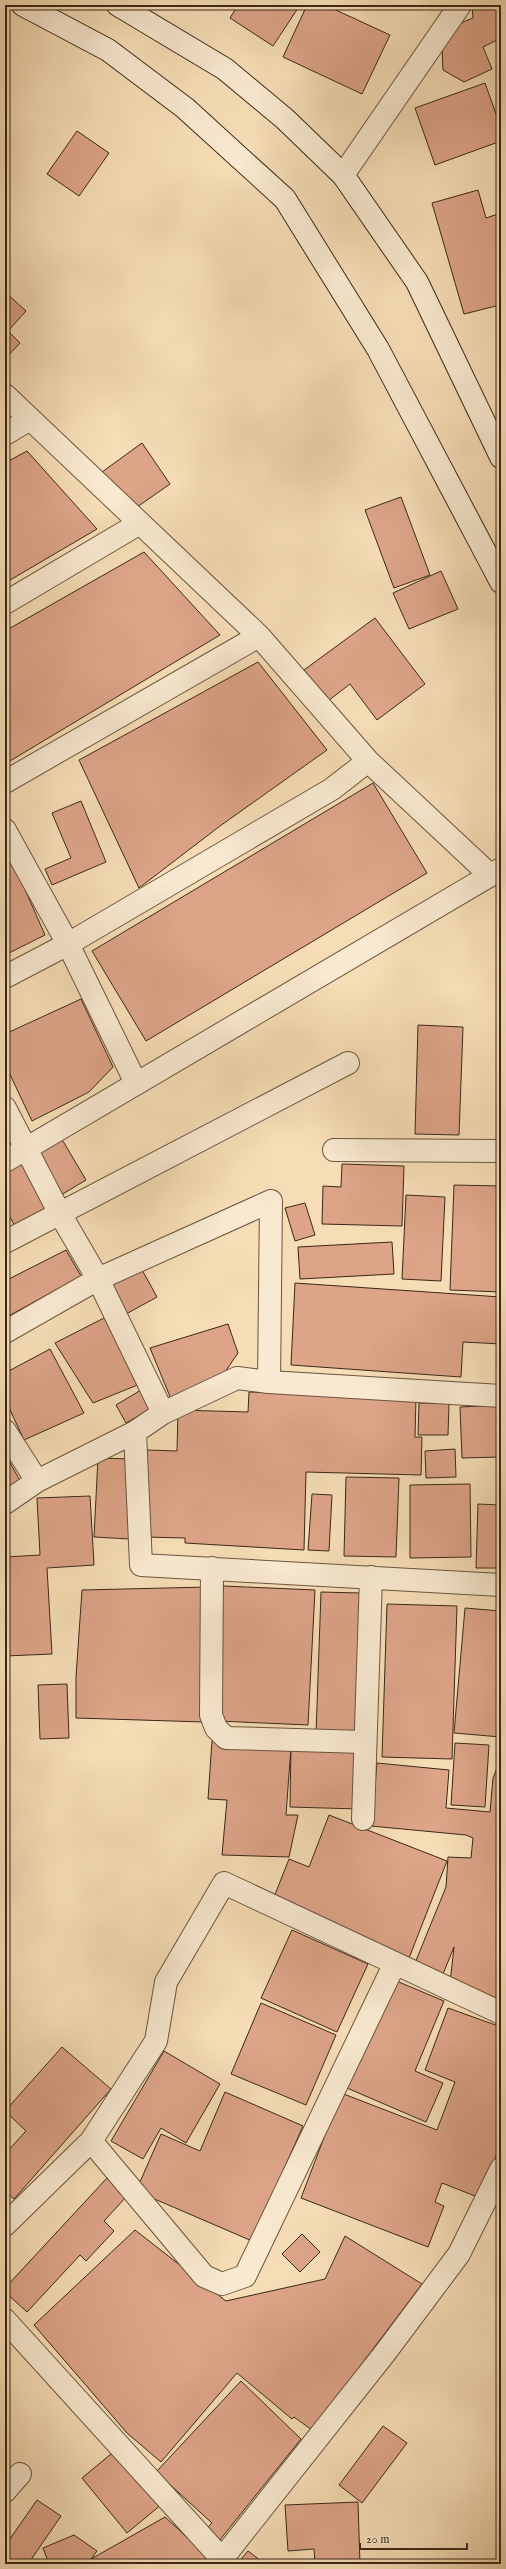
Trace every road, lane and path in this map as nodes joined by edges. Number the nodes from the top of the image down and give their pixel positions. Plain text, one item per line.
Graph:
1 (23, 5) edge
2 (118, 5) edge
3 (460, 5) edge
4 (342, 175) junction
5 (5, 395) edge
6 (30, 419) junction
7 (5, 434) edge
8 (501, 457) edge
9 (140, 523) junction
10 (501, 582) edge
11 (5, 603) edge
12 (259, 636) junction
13 (368, 761) junction
14 (5, 782) edge
15 (5, 830) edge
16 (496, 872) edge
17 (68, 944) junction
18 (5, 977) edge
19 (348, 1063) dead end
20 (136, 1083) junction
21 (5, 1108) edge
22 (27, 1149) junction
23 (334, 1150) dead end
24 (501, 1151) edge
25 (5, 1161) edge
26 (59, 1212) junction
27 (5, 1242) edge
28 (98, 1279) junction
29 (5, 1332) edge
30 (269, 1382) junction
31 (501, 1396) edge
32 (163, 1413) junction
33 (5, 1431) edge
34 (135, 1432) junction
35 (37, 1481) junction
36 (5, 1503) edge
37 (212, 1568) junction
38 (371, 1577) junction
39 (501, 1585) edge
40 (364, 1742) junction
41 (363, 1819) dead end
42 (394, 1965) junction
43 (501, 2013) edge
44 (91, 2141) junction
45 (501, 2169) edge
46 (5, 2225) edge
47 (5, 2320) edge
48 (20, 2474) dead end
49 (5, 2491) edge
50 (220, 2562) edge

1 - 10 street
2 - 4 street
3 - 4 street
4 - 8 street
5 - 6 street
6 - 7 street
6 - 9 street
9 - 11 street
9 - 12 street
12 - 13 street
12 - 14 street
13 - 16 street
13 - 17 street
15 - 17 street
16 - 20 street
17 - 18 street
17 - 20 street
19 - 26 street
20 - 22 street
21 - 22 street
22 - 25 street
22 - 26 street
23 - 24 street
26 - 27 street
26 - 28 street
28 - 29 street
28 - 30 street
28 - 32 street
30 - 31 street
30 - 32 street
32 - 34 street
33 - 35 street
34 - 35 street
34 - 37 street
35 - 36 street
37 - 38 street
37 - 40 street
38 - 39 street
38 - 40 street
40 - 41 street
42 - 43 street
42 - 44 street
42 - 44 street
44 - 46 street
45 - 50 street
47 - 50 street
48 - 49 street

